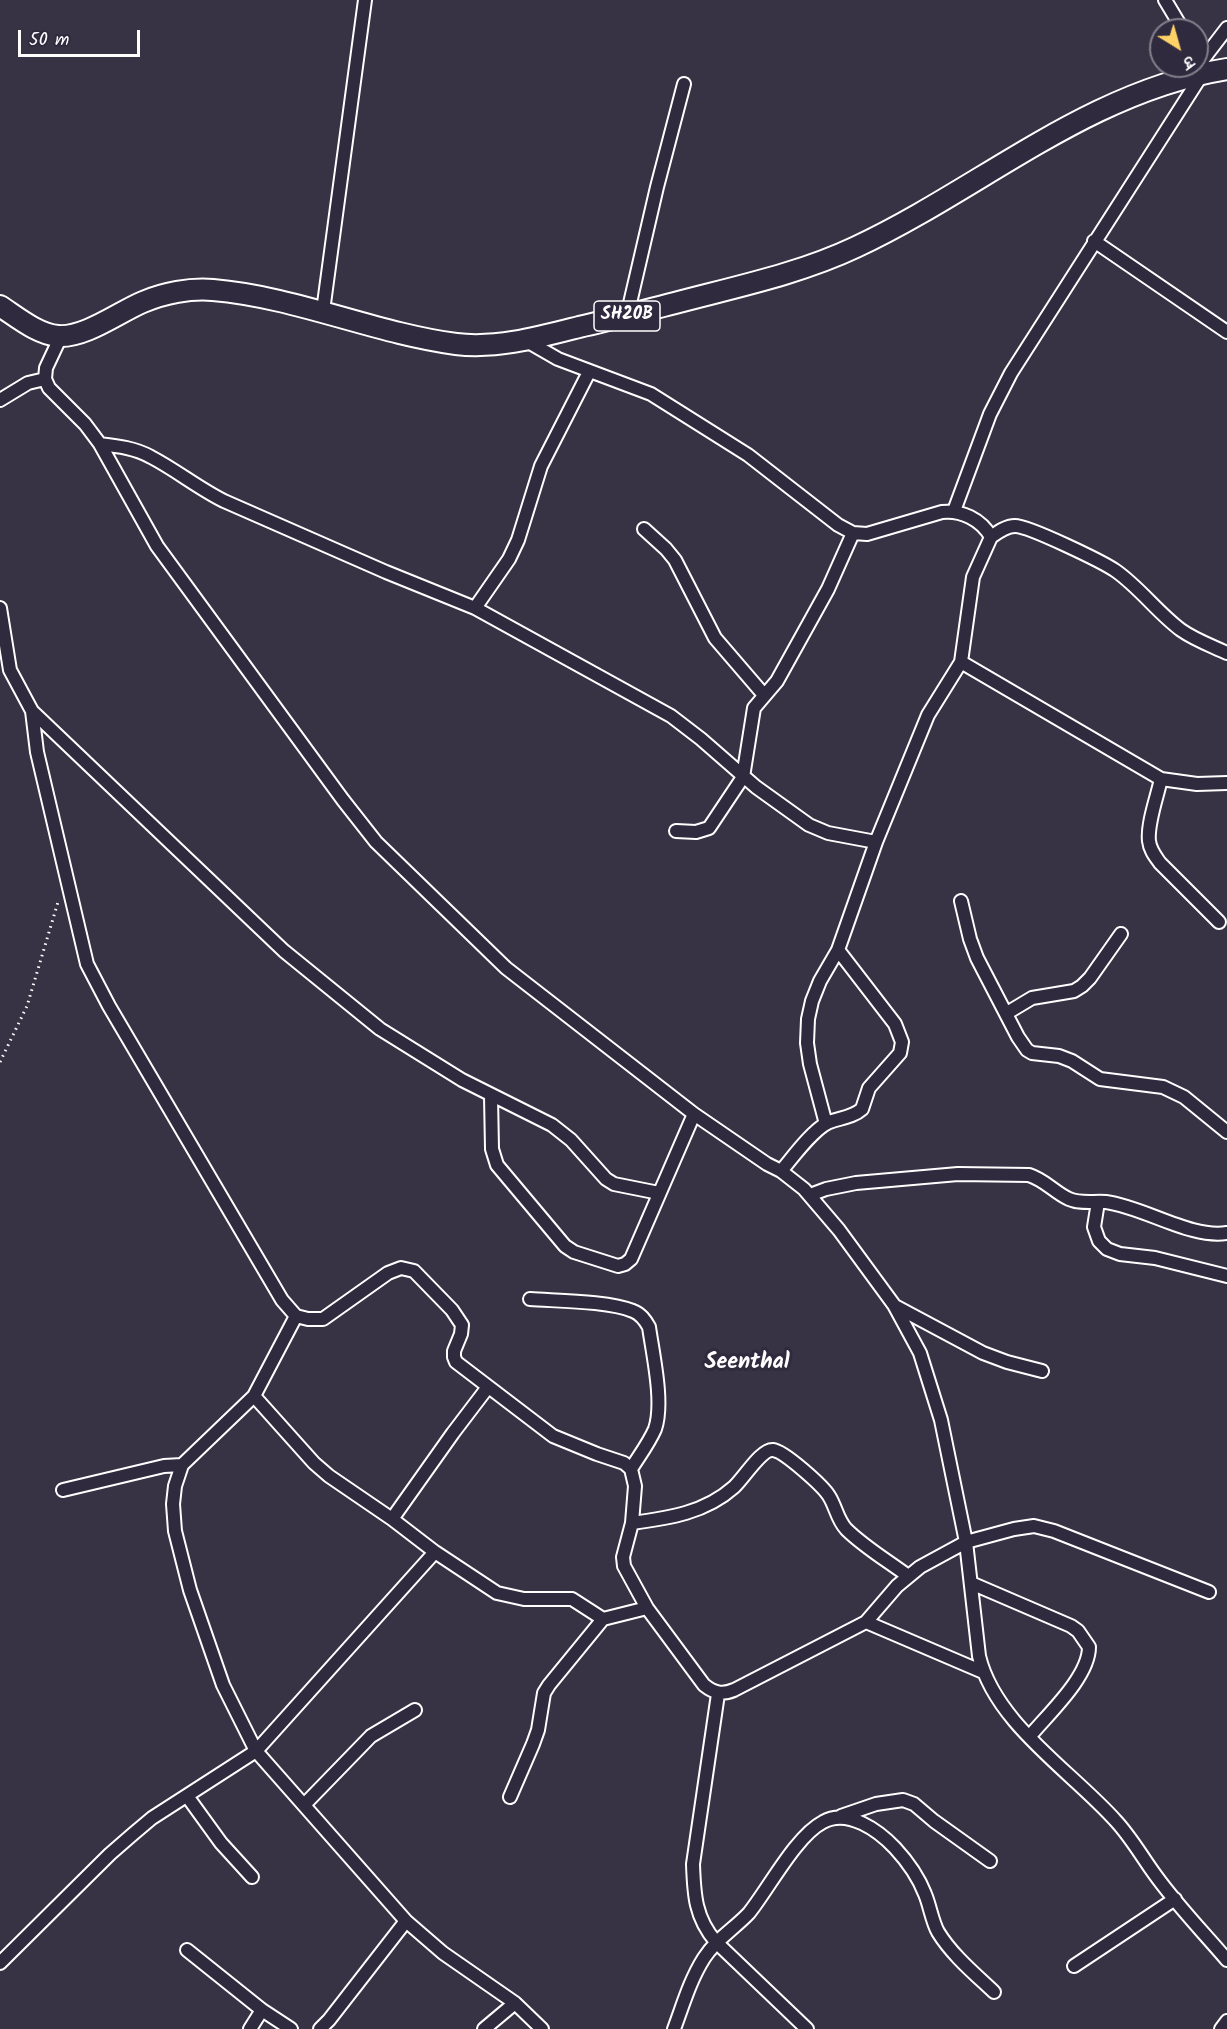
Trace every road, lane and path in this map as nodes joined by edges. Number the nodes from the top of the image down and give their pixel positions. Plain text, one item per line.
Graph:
1 (364, 0) edge
2 (1165, 0) edge
3 (1176, 18) edge
4 (1227, 28) edge
5 (1209, 52) edge
6 (1209, 65) edge
7 (1227, 69) edge
8 (1173, 78) edge
9 (1192, 78) edge
10 (684, 84) dead end
11 (1094, 241) junction
12 (0, 306) edge
13 (322, 311) junction
14 (627, 316) junction
15 (1227, 332) edge
16 (61, 336) junction
17 (525, 340) junction
18 (589, 372) junction
19 (45, 379) junction
20 (0, 399) edge
21 (100, 444) junction
22 (954, 511) junction
23 (644, 529) dead end
24 (853, 533) junction
25 (991, 537) junction
26 (0, 608) edge
27 (475, 608) junction
28 (1227, 653) edge
29 (961, 662) junction
30 (5, 669) edge
31 (764, 695) junction
32 (32, 711) junction
33 (743, 777) junction
34 (1161, 778) junction
35 (1227, 783) edge
36 (676, 831) dead end
37 (876, 842) junction
38 (66, 875) junction
39 (961, 902) dead end
40 (1219, 922) dead end
41 (1121, 934) dead end
42 (838, 950) junction
43 (1007, 1013) junction
44 (0, 1062) edge
45 (491, 1096) junction
46 (694, 1114) junction
47 (826, 1124) junction
48 (1227, 1132) edge
49 (781, 1171) junction
50 (659, 1193) junction
51 (810, 1195) junction
52 (1098, 1202) junction
53 (1227, 1233) edge
54 (1227, 1276) edge
55 (530, 1299) dead end
56 (894, 1305) junction
57 (296, 1316) junction
58 (1042, 1371) dead end
59 (488, 1387) junction
60 (254, 1396) junction
61 (182, 1465) junction
62 (632, 1469) junction
63 (63, 1490) dead end
64 (392, 1519) junction
65 (632, 1523) junction
66 (966, 1542) junction
67 (435, 1552) junction
68 (908, 1576) junction
69 (971, 1583) junction
70 (1209, 1592) dead end
71 (647, 1608) junction
72 (603, 1619) junction
73 (866, 1622) junction
74 (983, 1672) junction
75 (718, 1694) junction
76 (415, 1710) dead end
77 (1030, 1736) junction
78 (256, 1751) junction
79 (187, 1796) junction
80 (510, 1797) dead end
81 (304, 1805) junction
82 (831, 1819) junction
83 (990, 1861) dead end
84 (252, 1876) dead end
85 (1175, 1899) junction
86 (406, 1921) junction
87 (716, 1942) junction
88 (187, 1950) dead end
89 (1227, 1960) edge
90 (0, 1963) edge
91 (1074, 1966) dead end
92 (994, 1992) dead end
93 (515, 2003) junction
94 (262, 2010) junction
95 (1227, 2021) edge
96 (250, 2029) edge
97 (291, 2029) edge
98 (320, 2029) edge
99 (484, 2029) edge
100 (542, 2029) edge
101 (674, 2029) edge
102 (807, 2029) edge
103 (1221, 2029) edge

1 - 13 street
2 - 3 street
4 - 5 street
6 - 7 main road, SH20B
8 - 14 main road, SH20B
9 - 11 street
10 - 14 street
11 - 15 street
11 - 22 street
12 - 16 main road
13 - 16 main road, SH20B
13 - 17 main road, SH20B
14 - 17 main road, SH20B
16 - 19 street
17 - 18 street
18 - 24 street
18 - 27 street
19 - 20 street
19 - 21 street
21 - 27 street
21 - 46 street
22 - 24 street
22 - 25 street
23 - 31 street
24 - 31 street
25 - 28 street
25 - 29 street
26 - 30 street
27 - 33 street
29 - 34 street
29 - 37 street
30 - 32 street
31 - 33 street
32 - 38 street
32 - 45 street
33 - 36 street
33 - 37 street
34 - 35 street
34 - 40 street
37 - 42 street
38 - 44 path
38 - 57 street
39 - 43 street
41 - 43 street
42 - 47 street
42 - 47 street
43 - 48 street
45 - 50 street
45 - 50 street
46 - 49 street
46 - 50 street
47 - 49 street
49 - 51 street
51 - 52 street
51 - 56 street
52 - 53 street
52 - 54 street
55 - 62 street
56 - 58 street
56 - 66 street
57 - 59 street
57 - 60 street
59 - 62 street
59 - 64 street
60 - 61 street
60 - 64 street
61 - 63 street
61 - 78 street
62 - 65 street
64 - 67 street
65 - 68 street
65 - 71 street
66 - 68 street
66 - 69 street
66 - 70 street
67 - 72 street
67 - 78 street
68 - 73 street
69 - 74 street
69 - 77 street
71 - 72 street
71 - 75 street
72 - 80 street
73 - 74 street
73 - 75 street
74 - 77 street
75 - 87 street
76 - 81 street
77 - 85 street
78 - 79 street
78 - 81 street
79 - 84 street
79 - 90 street
81 - 86 street
82 - 83 street
82 - 87 street
82 - 92 street
85 - 89 street
85 - 91 street
86 - 93 street
86 - 98 street
87 - 101 street
87 - 102 street
88 - 94 street
93 - 99 street
93 - 100 street
94 - 96 street
94 - 97 street
95 - 103 street

